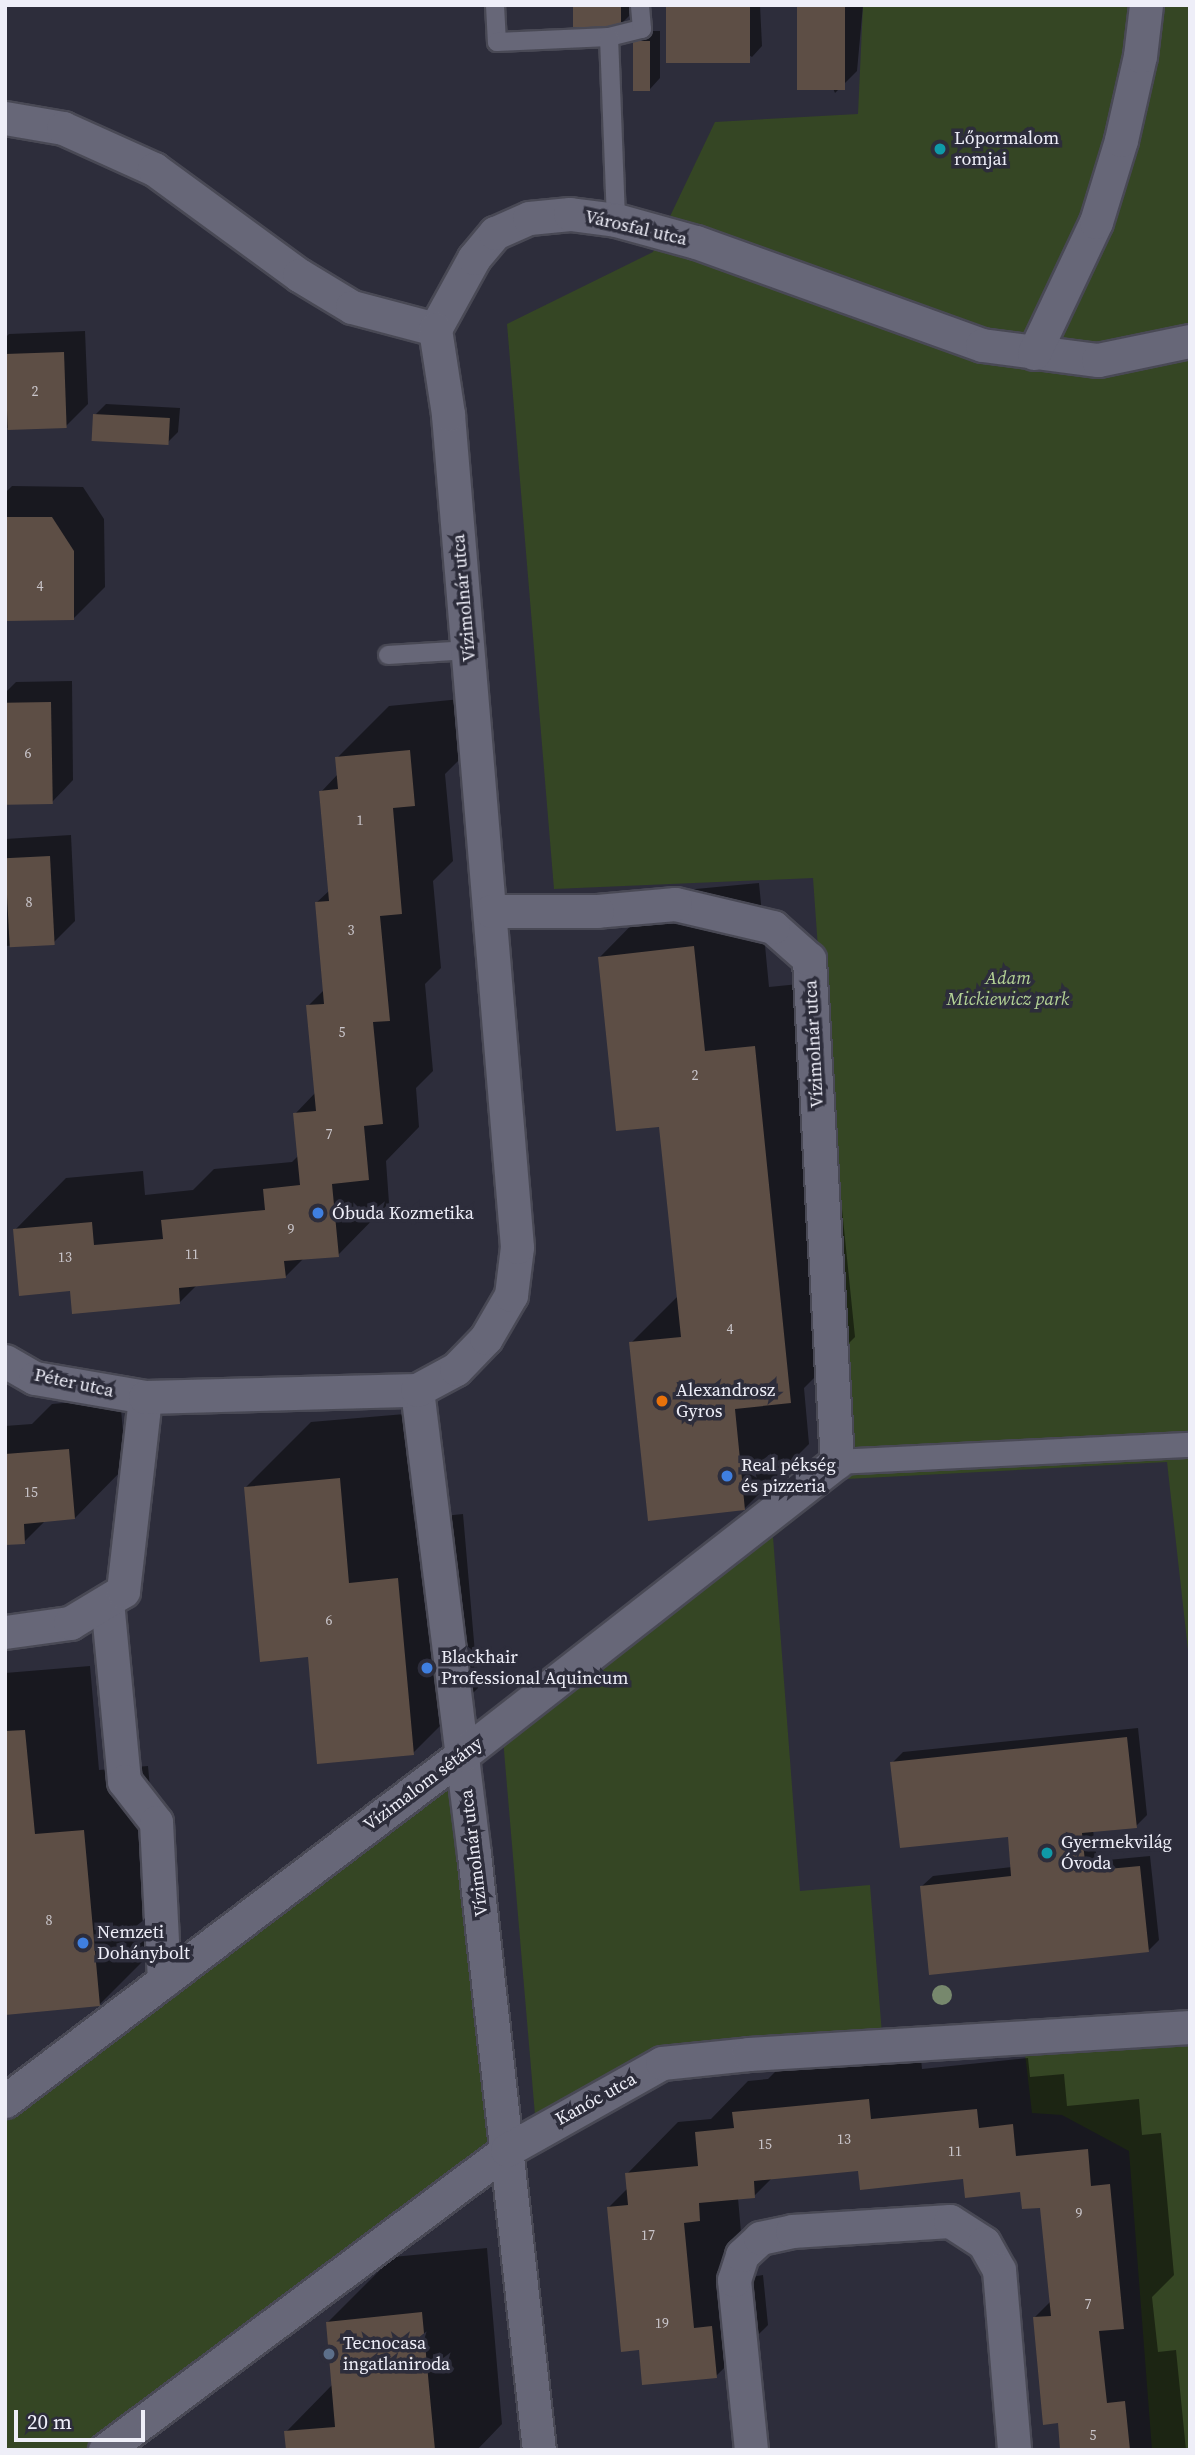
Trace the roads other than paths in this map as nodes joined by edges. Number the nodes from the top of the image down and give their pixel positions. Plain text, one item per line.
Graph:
1 (495, 5) edge
2 (640, 5) edge
3 (1146, 5) edge
4 (609, 37) junction
5 (5, 118) edge
6 (616, 220) junction
7 (435, 329) junction
8 (1190, 341) edge
9 (1034, 353) junction
10 (469, 650) junction
11 (388, 655) dead end
12 (491, 911) junction
13 (5, 1361) edge
14 (417, 1390) junction
15 (145, 1397) junction
16 (1190, 1445) edge
17 (837, 1462) junction
18 (107, 1601) junction
19 (5, 1632) edge
20 (463, 1754) junction
21 (163, 1981) junction
22 (1190, 2027) edge
23 (5, 2101) edge
24 (507, 2150) junction
25 (105, 2450) edge
26 (539, 2450) edge
27 (751, 2450) edge
28 (1014, 2450) edge

1 - 4 lane
2 - 4 lane
3 - 9 street
4 - 6 lane
5 - 7 street
6 - 7 street, Városfal utca
6 - 9 street, Városfal utca
7 - 10 street, Vízimolnár utca
8 - 9 street, Városfal utca
10 - 11 lane
10 - 12 street, Vízimolnár utca
12 - 14 street, Vízimolnár utca
12 - 17 street, Vízimolnár utca
13 - 15 street, Péter utca
14 - 15 street, Vízimolnár utca
14 - 20 street, Vízimolnár utca
15 - 18 street
16 - 17 street
17 - 20 street, Vízimalom sétány
18 - 19 street
18 - 21 street
20 - 21 street, Vízimalom sétány
20 - 24 street, Vízimolnár utca
21 - 23 street, Vízimalom sétány
22 - 24 street, Kanóc utca
24 - 25 street, Kanóc utca
24 - 26 street, Vízimolnár utca
27 - 28 street

